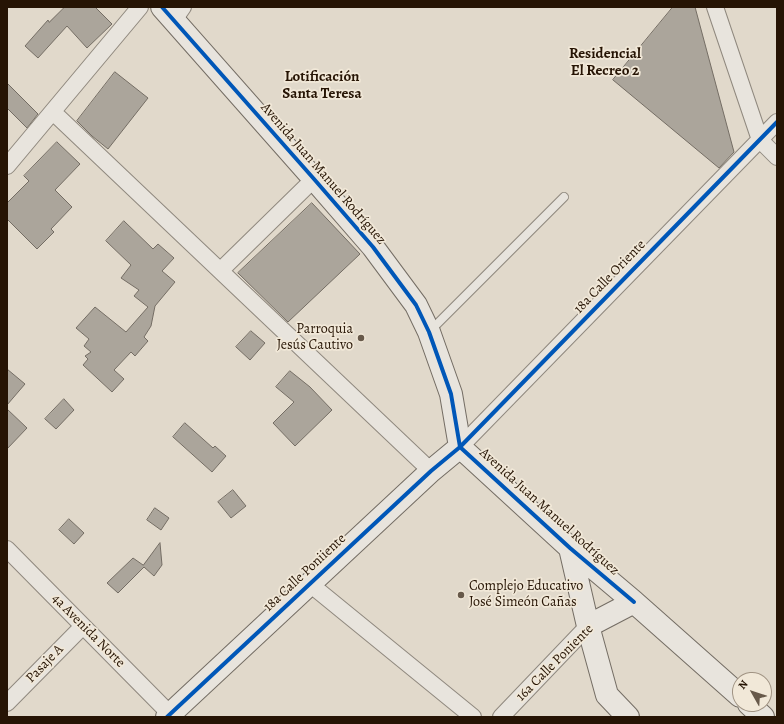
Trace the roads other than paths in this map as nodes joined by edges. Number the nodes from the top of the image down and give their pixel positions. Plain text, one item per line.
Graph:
1 (140, 7) edge
2 (715, 7) edge
3 (173, 11) edge
4 (53, 112) junction
5 (777, 122) edge
6 (760, 140) junction
7 (777, 157) edge
8 (7, 166) edge
9 (314, 179) junction
10 (564, 197) dead end
11 (220, 270) junction
12 (429, 332) junction
13 (460, 447) junction
14 (431, 471) junction
15 (570, 548) junction
16 (7, 549) edge
17 (310, 584) junction
18 (634, 602) junction
19 (83, 626) junction
20 (588, 626) junction
21 (732, 689) edge
22 (7, 703) edge
23 (168, 715) edge
24 (473, 717) edge
25 (501, 717) edge
26 (628, 717) edge

1 - 4 street
2 - 6 street
3 - 9 street, Avenida Juan Manuel Rodríguez
4 - 8 street
4 - 11 street
5 - 6 street, 18a Calle Oriente
6 - 7 street
6 - 13 street, 18a Calle Oriente
9 - 11 street
9 - 12 street, Avenida Juan Manuel Rodríguez
10 - 12 lane
11 - 14 street
12 - 13 street, Avenida Juan Manuel Rodríguez
13 - 14 street, 18a Calle Poniiente
13 - 15 street, Avenida Juan Manuel Rodríguez
14 - 17 street, 18a Calle Poniiente
15 - 18 street, Avenida Juan Manuel Rodríguez
15 - 20 street
16 - 19 street, 4a Avenida Norte
17 - 23 street, 18a Calle Poniiente
17 - 24 street
18 - 20 street, 16a Calle Poniente
18 - 21 street, Avenida Juan Manuel Rodríguez
19 - 22 street, Pasaje A
19 - 23 street, 4a Avenida Norte
20 - 25 street, 16a Calle Poniente
20 - 26 street

